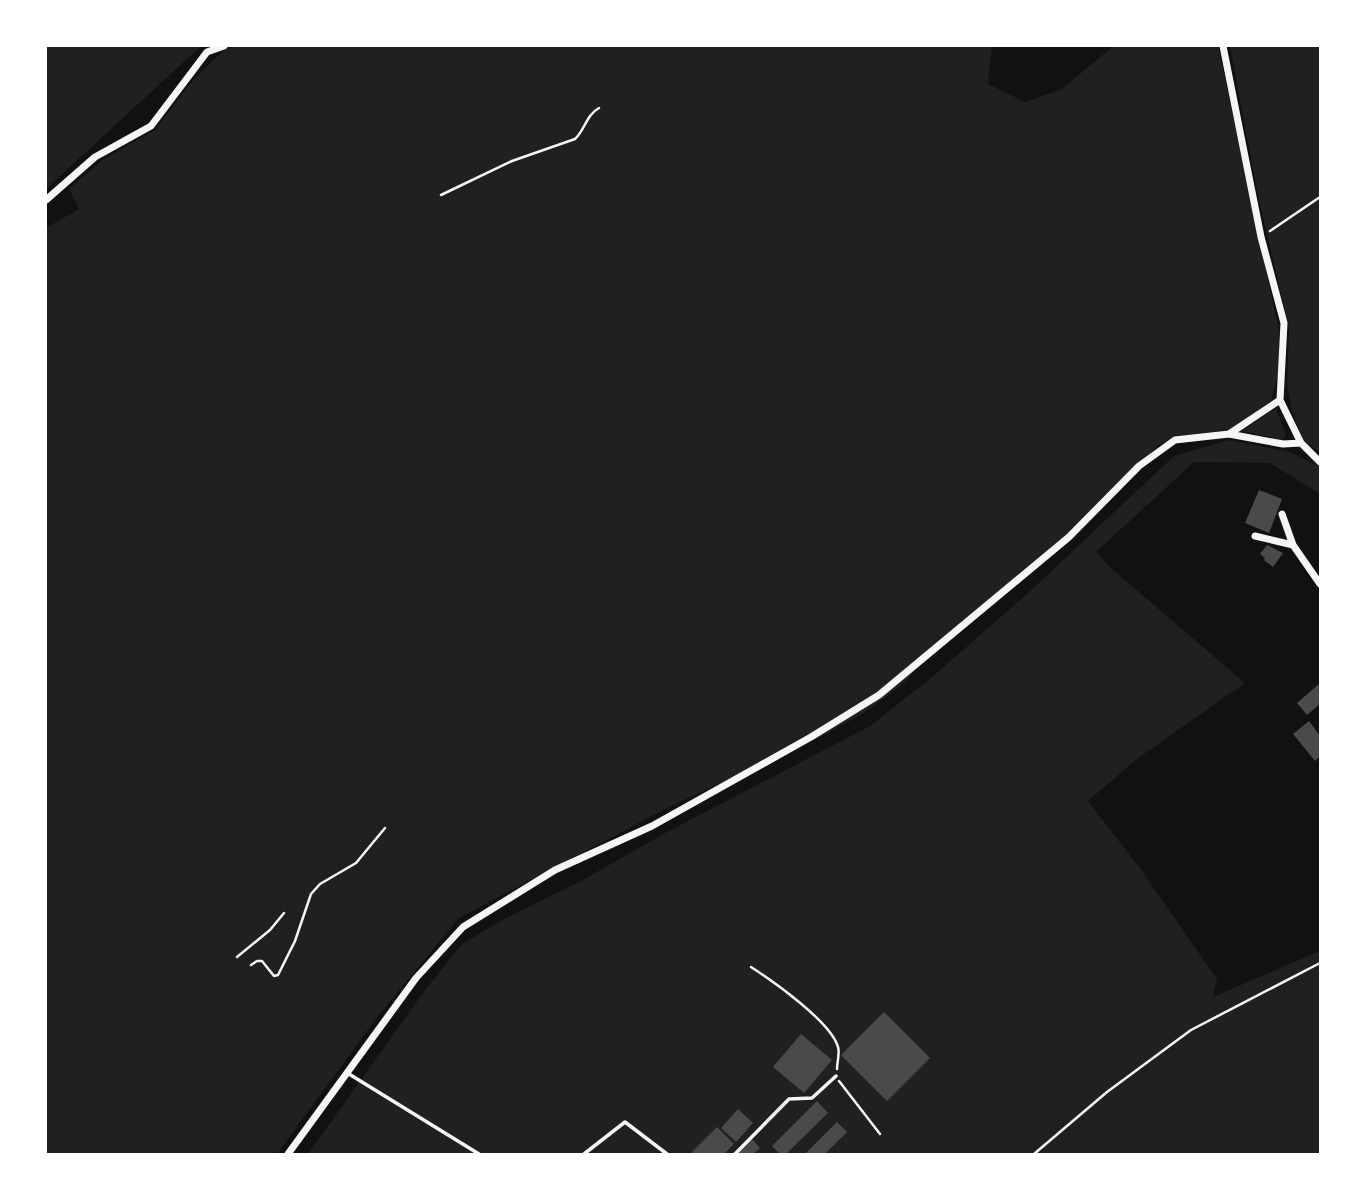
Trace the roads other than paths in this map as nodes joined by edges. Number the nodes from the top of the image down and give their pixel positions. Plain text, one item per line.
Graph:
1 (224, 46) edge
2 (1223, 46) edge
3 (46, 200) edge
4 (1280, 400) junction
5 (1230, 434) junction
6 (1301, 443) junction
7 (1321, 462) edge
8 (1282, 514) dead end
9 (1255, 536) dead end
10 (1293, 545) junction
11 (1321, 584) edge
12 (347, 1073) junction
13 (836, 1076) road end
14 (288, 1154) edge
15 (479, 1154) edge
16 (584, 1154) edge
17 (667, 1154) edge
18 (734, 1154) edge

1 - 3 street
2 - 4 street
4 - 5 street
4 - 6 street
5 - 6 street
5 - 12 street
6 - 7 street
8 - 10 street
9 - 10 street
10 - 11 street
12 - 14 street
12 - 15 lane
13 - 18 lane
16 - 17 lane

